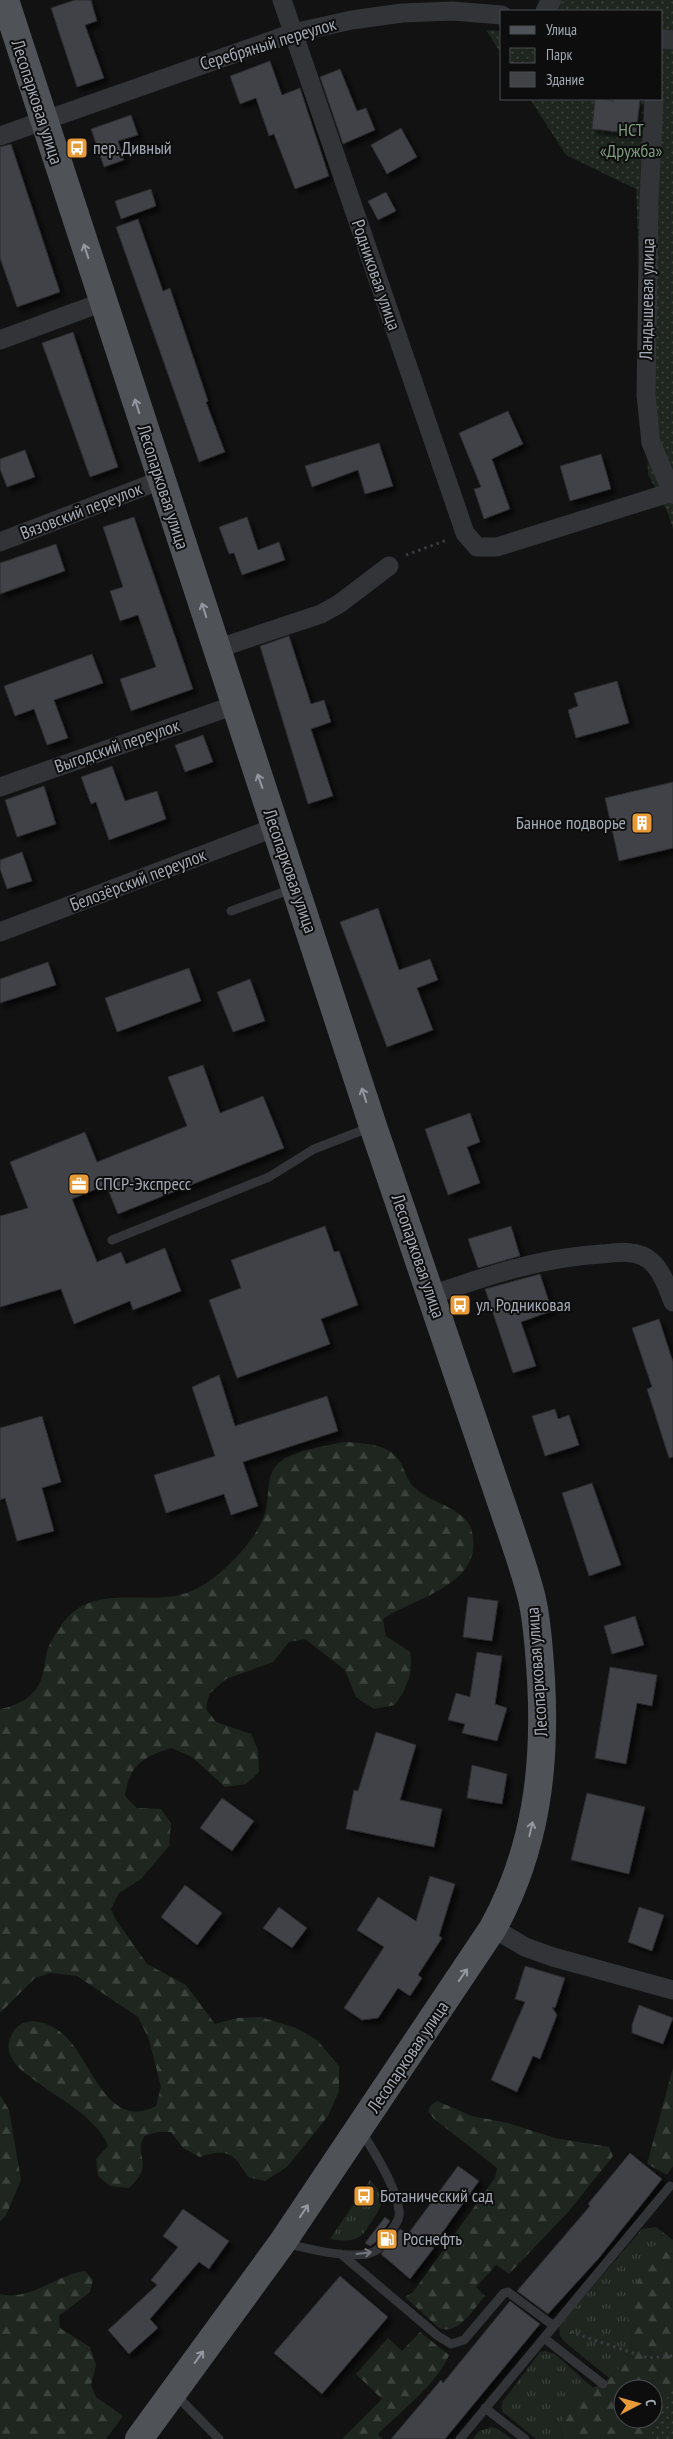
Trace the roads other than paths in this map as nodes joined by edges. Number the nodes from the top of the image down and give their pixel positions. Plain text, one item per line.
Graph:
1 (5, 0) edge
2 (282, 0) edge
3 (500, 15) edge
4 (293, 33) junction
5 (654, 100) edge
6 (43, 120) junction
7 (0, 136) edge
8 (103, 302) junction
9 (0, 340) edge
10 (161, 480) junction
11 (673, 493) edge
12 (0, 542) edge
13 (389, 566) road end
14 (216, 649) junction
15 (234, 706) junction
16 (0, 787) edge
17 (276, 827) junction
18 (296, 888) junction
19 (231, 911) dead end
20 (0, 932) edge
21 (374, 1126) junction
22 (112, 1240) dead end
23 (432, 1295) junction
24 (673, 1302) edge
25 (493, 1928) junction
26 (673, 1990) edge
27 (359, 2129) junction
28 (670, 2186) dead end
29 (282, 2242) junction
30 (340, 2254) junction
31 (554, 2326) junction
32 (544, 2338) junction
33 (602, 2384) dead end
34 (173, 2392) junction
35 (485, 2408) junction
36 (139, 2439) edge
37 (219, 2439) edge
38 (460, 2439) edge
39 (525, 2439) edge

1 - 6 main road, Лесопарковая улица
2 - 4 street, Родниковая улица
3 - 4 street, Серебряный переулок
4 - 6 street, Серебряный переулок
4 - 11 street, Родниковая улица
5 - 11 street, Ландышевая улица
6 - 7 street, Серебряный переулок
8 -> 6 main road, Лесопарковая улица
8 - 9 street
10 -> 8 main road, Лесопарковая улица
10 - 12 street, Вязовский переулок
14 -> 10 main road, Лесопарковая улица
13 - 14 street
14 - 15 main road, Лесопарковая улица
15 - 16 street, Выгодский переулок
17 -> 15 main road, Лесопарковая улица
17 - 18 main road, Лесопарковая улица
17 - 20 street, Белозёрский переулок
18 - 19 lane
21 -> 18 main road, Лесопарковая улица
21 - 22 lane
21 - 23 main road, Лесопарковая улица
23 - 24 street
25 -> 23 main road, Лесопарковая улица
25 - 26 street
27 -> 25 main road, Лесопарковая улица
29 -> 27 main road, Лесопарковая улица
30 -> 27 lane
28 - 31 lane
29 - 30 lane
34 -> 29 main road, Лесопарковая улица
30 - 31 lane
31 - 32 lane
32 - 33 lane
32 - 35 lane
34 - 36 main road, Лесопарковая улица
34 - 37 lane
35 - 38 lane
35 - 39 lane

